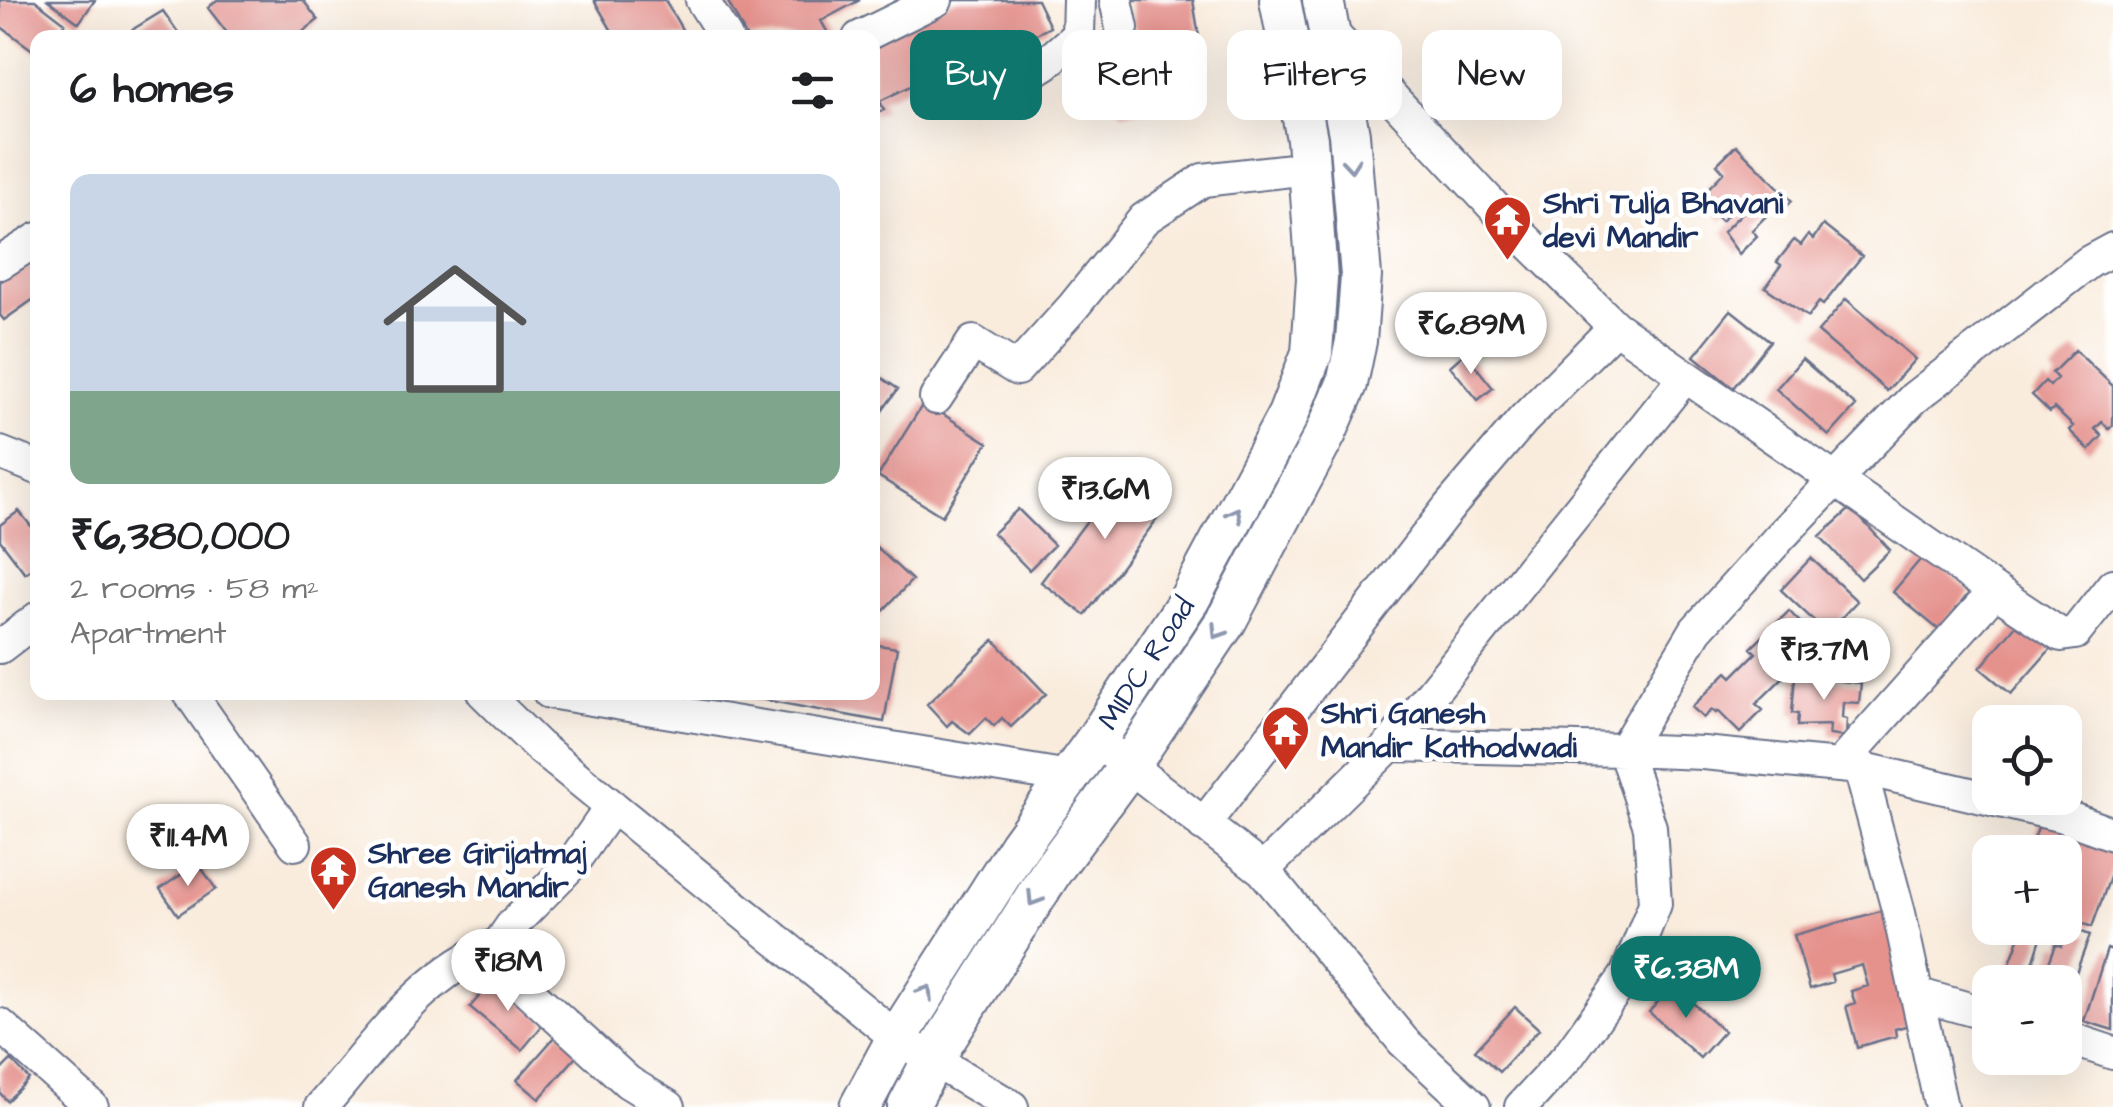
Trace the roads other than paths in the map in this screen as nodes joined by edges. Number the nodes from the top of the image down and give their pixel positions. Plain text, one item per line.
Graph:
1 (702, 0) edge
2 (936, 0) edge
3 (1079, 0) edge
4 (1280, 0) edge
5 (1326, 15) edge
6 (721, 30) edge
7 (875, 30) edge
8 (1042, 66) edge
9 (1309, 168) junction
10 (30, 244) edge
11 (2113, 250) edge
12 (0, 262) edge
13 (1615, 327) junction
14 (1684, 378) junction
15 (936, 398) dead end
16 (0, 453) edge
17 (30, 465) edge
18 (1834, 480) junction
19 (2113, 586) edge
20 (1996, 590) junction
21 (30, 624) edge
22 (0, 647) edge
23 (195, 700) edge
24 (491, 700) edge
25 (639, 700) edge
26 (729, 708) edge
27 (1096, 740) junction
28 (1390, 745) junction
29 (1624, 750) junction
30 (1129, 766) junction
31 (1850, 767) junction
32 (1069, 777) junction
33 (612, 806) junction
34 (1202, 825) junction
35 (2113, 834) edge
36 (294, 844) dead end
37 (1263, 870) junction
38 (498, 944) junction
39 (1916, 994) junction
40 (1972, 1010) edge
41 (0, 1025) edge
42 (897, 1038) junction
43 (2082, 1042) edge
44 (2113, 1052) edge
45 (933, 1060) junction
46 (92, 1107) edge
47 (322, 1107) edge
48 (669, 1107) edge
49 (860, 1107) edge
50 (908, 1107) edge
51 (1012, 1107) edge
52 (1474, 1107) edge
53 (1520, 1107) edge
54 (1941, 1107) edge

1 - 6 street
2 - 7 street
3 - 8 street
4 - 9 main road, MIDC Road
5 - 13 street
5 -> 30 main road, MIDC Road
9 - 15 street
27 -> 9 main road, MIDC Road
10 - 12 street
11 - 18 street
13 - 14 street
13 - 34 street
14 - 18 street
14 - 28 street
16 - 17 street
18 - 20 street
18 - 29 street
19 - 20 street
20 - 31 street
21 - 22 street
23 - 36 street
24 - 33 street
25 - 26 street
26 - 32 street
27 - 30 street
27 - 32 main road, MIDC Road
28 - 29 street
28 - 37 street
29 - 31 street
29 - 53 street
30 - 34 street
30 -> 45 main road, MIDC Road
31 - 35 street
31 - 39 street
42 -> 32 main road, MIDC Road
33 - 38 street
33 - 42 street
34 - 37 street
37 - 52 street
38 - 47 street
38 - 48 street
39 - 40 street
39 - 54 street
41 - 46 street
42 - 45 street
42 - 49 main road, MIDC Road
43 - 44 street
45 - 50 main road, MIDC Road
45 - 51 street

